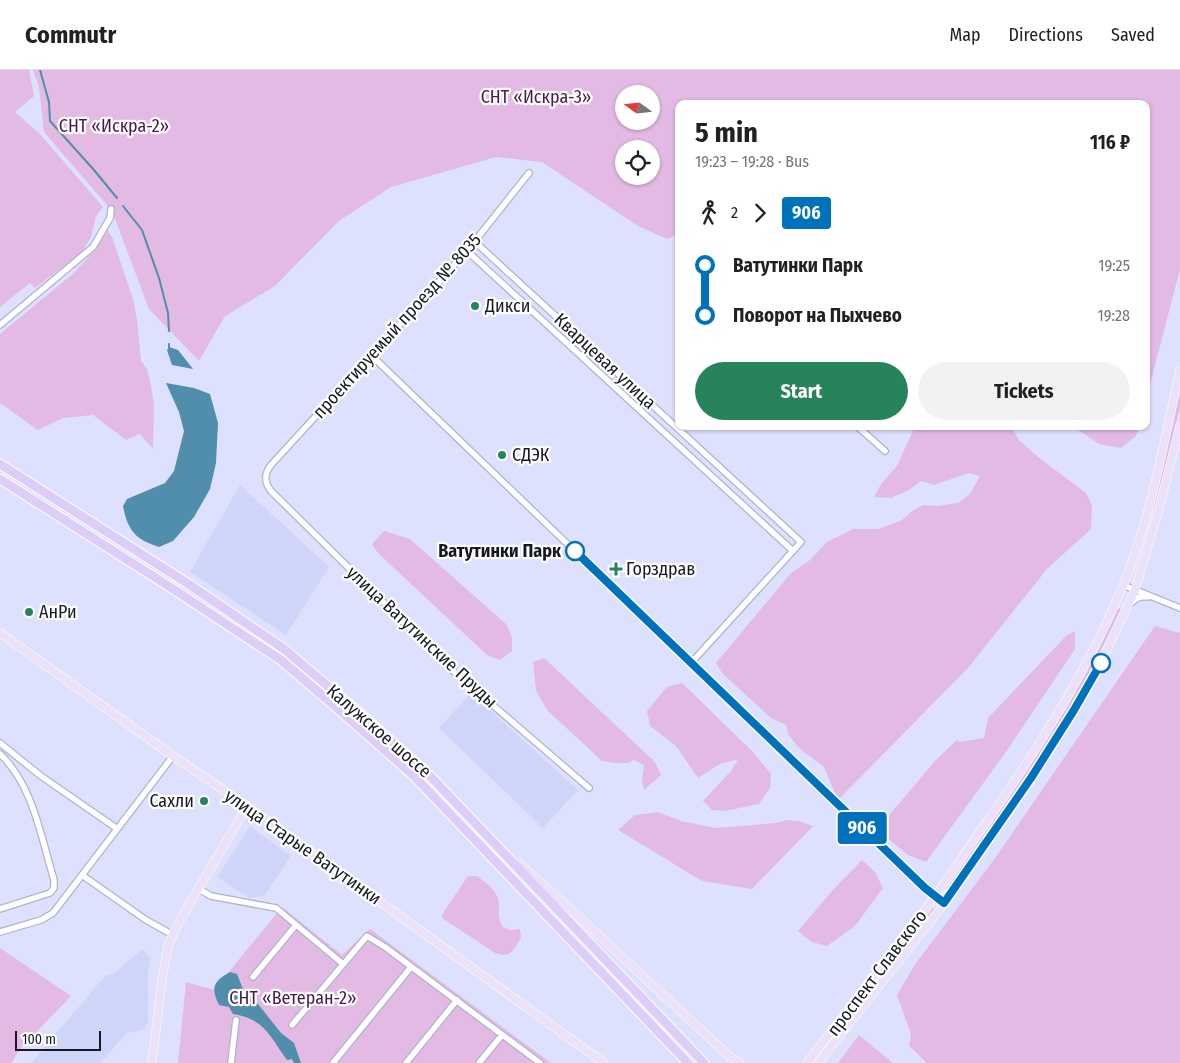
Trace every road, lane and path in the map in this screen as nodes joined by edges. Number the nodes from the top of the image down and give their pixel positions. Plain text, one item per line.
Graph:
1 (529, 173) dead end
2 (111, 209) dead end
3 (474, 242) junction
4 (467, 251) junction
5 (0, 325) edge
6 (372, 356) junction
7 (1180, 370) edge
8 (675, 426) edge
9 (1180, 426) edge
10 (679, 430) edge
11 (862, 430) edge
12 (885, 450) dead end
13 (0, 464) edge
14 (265, 478) joint
15 (0, 479) edge
16 (793, 552) junction
17 (1141, 573) junction
18 (1123, 585) junction
19 (1135, 590) junction
20 (1153, 597) junction
21 (1180, 608) edge
22 (1127, 609) junction
23 (0, 633) edge
24 (691, 663) junction
25 (0, 743) edge
26 (0, 754) edge
27 (173, 756) junction
28 (589, 788) dead end
29 (248, 806) junction
30 (116, 828) junction
31 (497, 845) junction
32 (82, 875) junction
33 (199, 889) junction
34 (935, 896) junction
35 (944, 903) junction
36 (0, 909) edge
37 (296, 925) junction
38 (0, 932) edge
39 (173, 935) junction
40 (343, 964) junction
41 (411, 967) junction
42 (253, 977) dead end
43 (457, 1000) junction
44 (236, 1020) dead end
45 (292, 1025) dead end
46 (502, 1035) junction
47 (807, 1062) edge
48 (152, 1063) edge
49 (231, 1063) edge
50 (333, 1063) edge
51 (406, 1063) edge
52 (479, 1063) edge
53 (540, 1063) edge
54 (604, 1063) edge
55 (688, 1063) edge
56 (704, 1063) edge
57 (740, 1063) edge
58 (818, 1063) edge

1 - 3 street, проектируемый проезд № 8035
2 - 5 street
3 - 4 street, проектируемый проезд № 8035
3 - 8 street, Кварцевая улица
4 - 6 street, проектируемый проезд № 8035
4 - 16 street, Кварцевая улица
6 - 14 street, проектируемый проезд № 8035
6 - 24 street
7 - 18 main road, проспект Славского
9 - 17 main road, проспект Славского
10 - 16 street, Кварцевая улица
11 - 12 street
13 - 31 highway, Калужское шоссе
14 - 28 street, улица Ватутинские Пруды
15 - 55 highway, Калужское шоссе
16 - 24 street
17 - 19 main road, проспект Славского
17 - 20 street
18 - 19 street
18 - 34 main road, проспект Славского
19 - 20 street
19 - 22 main road, проспект Славского
20 - 21 street
20 - 22 street
22 - 35 main road, проспект Славского
23 - 27 main road, улица Старые Ватутинки
24 - 34 street
25 - 30 street
26 - 36 street
27 - 29 main road, улица Старые Ватутинки
27 - 30 street
29 - 33 main road
29 - 54 main road, улица Старые Ватутинки
30 - 32 street
31 - 56 highway, Калужское шоссе
31 - 57 main road
32 - 38 street
32 - 39 street
33 - 37 street
33 - 39 main road
34 - 35 street
34 - 47 main road, проспект Славского
35 - 58 main road, проспект Славского
37 - 40 street
37 - 42 street
39 - 48 main road
40 - 41 street
40 - 45 street
41 - 43 street
41 - 50 street
43 - 46 street
43 - 51 street
44 - 49 street
46 - 52 street
46 - 53 street

